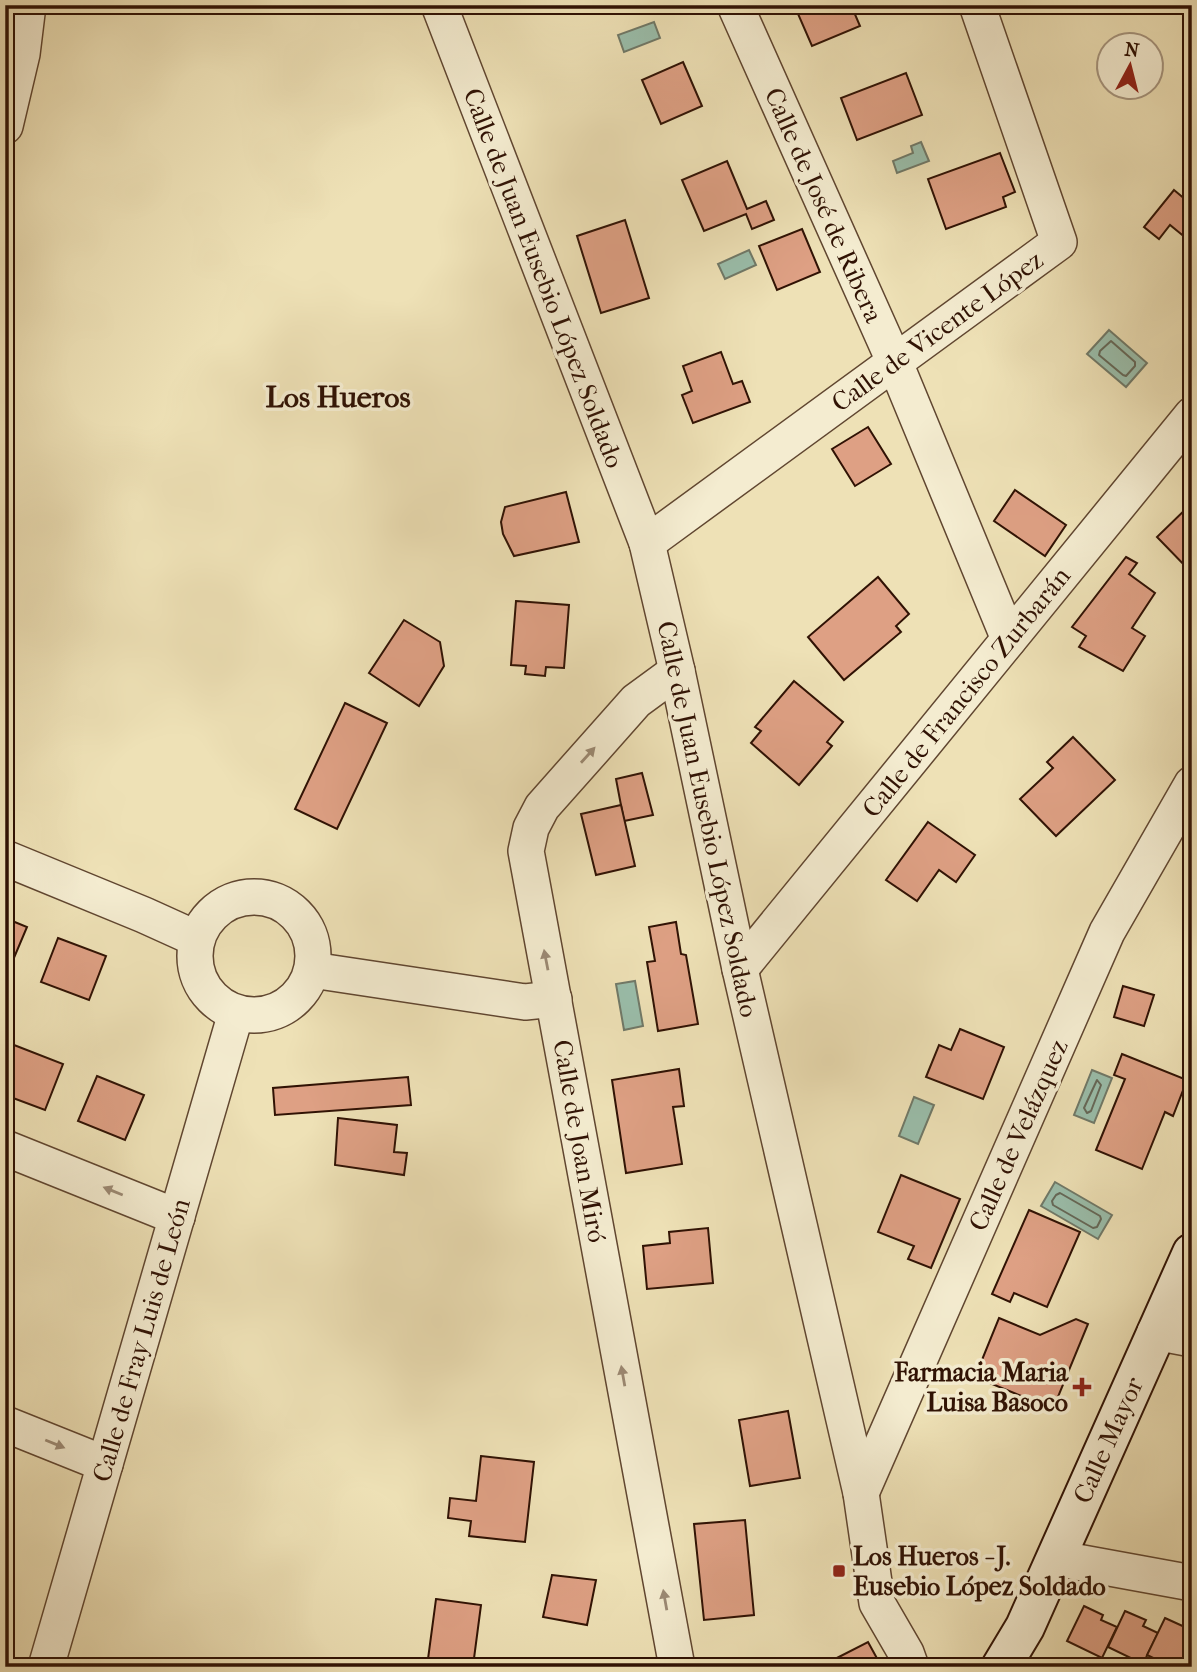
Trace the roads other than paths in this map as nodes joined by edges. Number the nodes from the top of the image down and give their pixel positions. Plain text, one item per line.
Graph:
1 (28, 5) edge
2 (439, 5) edge
3 (734, 5) edge
4 (977, 5) edge
5 (5, 126) edge
6 (895, 363) junction
7 (1192, 415) edge
8 (647, 543) junction
9 (1009, 639) junction
10 (677, 671) junction
11 (1192, 784) edge
12 (5, 858) edge
13 (197, 939) junction
14 (740, 969) junction
15 (312, 970) junction
16 (554, 999) junction
17 (236, 1013) junction
18 (5, 1147) edge
19 (177, 1217) junction
20 (1192, 1253) edge
21 (1174, 1336) edge
22 (5, 1424) edge
23 (105, 1464) junction
24 (861, 1493) junction
25 (1055, 1558) junction
26 (1192, 1583) edge
27 (1026, 1628) junction
28 (915, 1662) edge
29 (46, 1667) edge
30 (677, 1667) edge
31 (1001, 1667) edge
32 (1017, 1667) edge

1 - 5 street
2 - 8 street, Calle de Juan Eusebio López Soldado
3 - 6 street, Calle de José de Ribera
4 - 6 street, Calle de Vicente López
6 - 8 street, Calle de Vicente López
6 - 9 street, Calle de José de Ribera
7 - 9 street, Calle de Francisco Zurbarán
8 - 10 street, Calle de Juan Eusebio López Soldado
9 - 14 street, Calle de Francisco Zurbarán
10 - 14 street, Calle de Juan Eusebio López Soldado
16 -> 10 street, Calle de Joan Miró
11 - 24 street, Calle de Velázquez
12 - 13 street
13 - 15 street
13 - 17 street
14 - 24 street, Calle de Juan Eusebio López Soldado
15 - 16 street
15 - 17 street
30 -> 16 street, Calle de Joan Miró
17 - 19 street, Calle de Fray Luis de León
19 -> 18 street
19 - 23 street, Calle de Fray Luis de León
20 - 21 street, Calle Mayor
21 - 25 street, Calle Mayor
22 -> 23 street
23 - 29 street, Calle de Fray Luis de León
24 - 28 street, Calle de Juan Eusebio López Soldado
25 - 26 street
25 - 27 street, Calle Mayor
27 - 31 street
27 - 32 street

